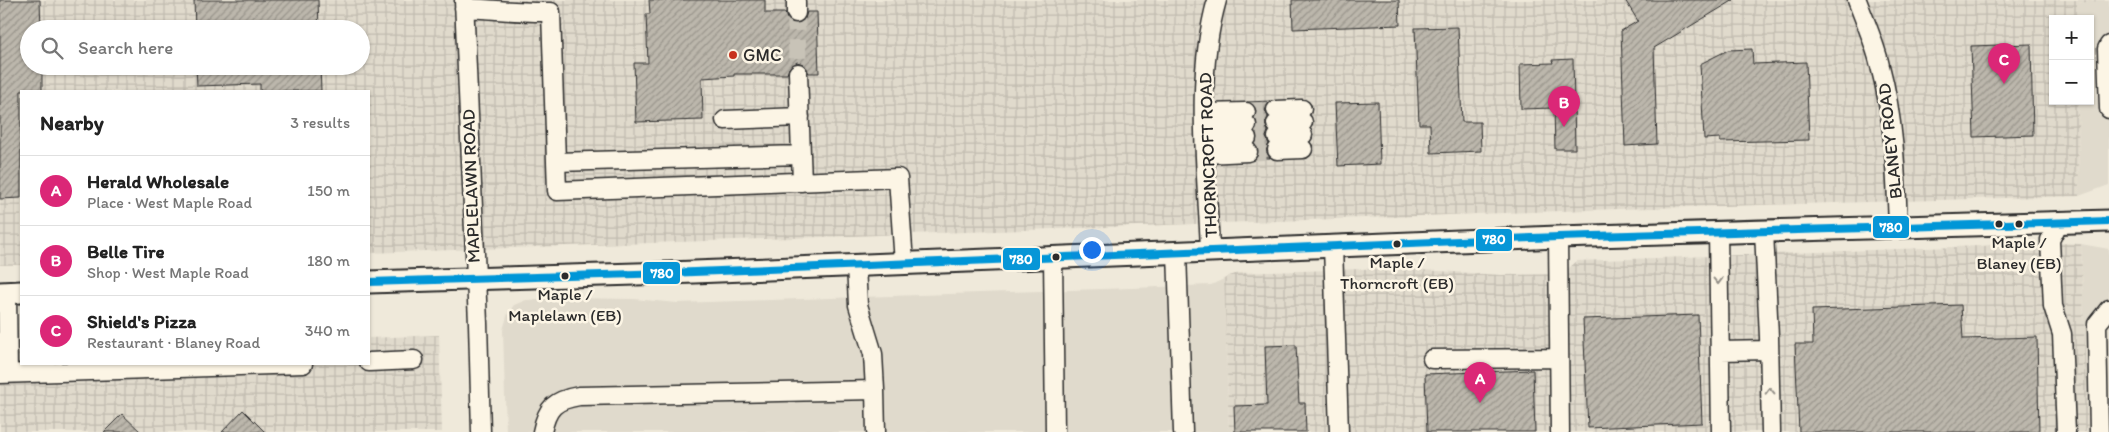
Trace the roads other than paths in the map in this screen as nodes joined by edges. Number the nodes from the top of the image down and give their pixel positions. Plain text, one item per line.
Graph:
1 (1217, 0) edge
2 (1857, 0) edge
3 (464, 4) edge
4 (2109, 45) edge
5 (798, 73) tunnel mouth
6 (2109, 109) edge
7 (800, 117) junction
8 (725, 120) dead end
9 (1276, 130) joint
10 (1205, 134) junction
11 (801, 155) junction
12 (556, 162) junction
13 (802, 182) junction
14 (2109, 221) edge
15 (2059, 222) junction
16 (1898, 226) junction
17 (1764, 231) junction
18 (1718, 232) junction
19 (1558, 237) junction
20 (1333, 246) junction
21 (1210, 250) junction
22 (1177, 252) junction
23 (1053, 256) junction
24 (904, 263) junction
25 (856, 265) junction
26 (475, 278) junction
27 (370, 282) edge
28 (9, 293) edge
29 (2109, 310) edge
30 (1769, 350) junction
31 (1720, 351) junction
32 (1559, 358) junction
33 (1432, 359) dead end
34 (414, 360) dead end
35 (370, 362) edge
36 (270, 365) edge
37 (4, 373) edge
38 (874, 390) junction
39 (481, 432) edge
40 (542, 432) edge
41 (876, 432) edge
42 (1055, 432) edge
43 (1183, 432) edge
44 (1339, 432) edge
45 (1560, 432) edge
46 (1721, 432) edge
47 (1771, 432) edge
48 (2066, 432) edge
49 (2099, 432) edge

1 - 10 street, THORNCROFT ROAD
2 - 16 street, BLANEY ROAD
3 - 12 street
3 - 26 street, MAPLELAWN ROAD
4 - 6 street
5 - 7 street
7 - 8 street
7 - 11 street
9 - 9 street
10 - 10 street
10 - 21 street, THORNCROFT ROAD
11 - 12 street
11 - 13 street
12 - 13 street
13 - 24 street
14 - 15 main road
15 - 16 main road
15 - 48 street
16 - 17 main road
17 - 18 main road
17 - 30 street
18 - 19 main road
18 -> 31 street
19 - 20 main road
19 - 32 street
20 - 21 main road
20 - 44 street
21 - 22 main road
22 - 23 main road
22 - 43 street
23 - 24 main road
23 - 42 street
24 - 25 main road
25 - 26 main road
25 - 38 street
26 - 27 main road
26 - 39 street, MAPLELAWN ROAD
28 - 37 street
29 - 49 street
30 - 31 street
47 -> 30 street
31 - 46 street
32 - 33 street
32 - 45 street
34 - 35 street
36 - 37 street
38 - 40 street
38 - 41 street

